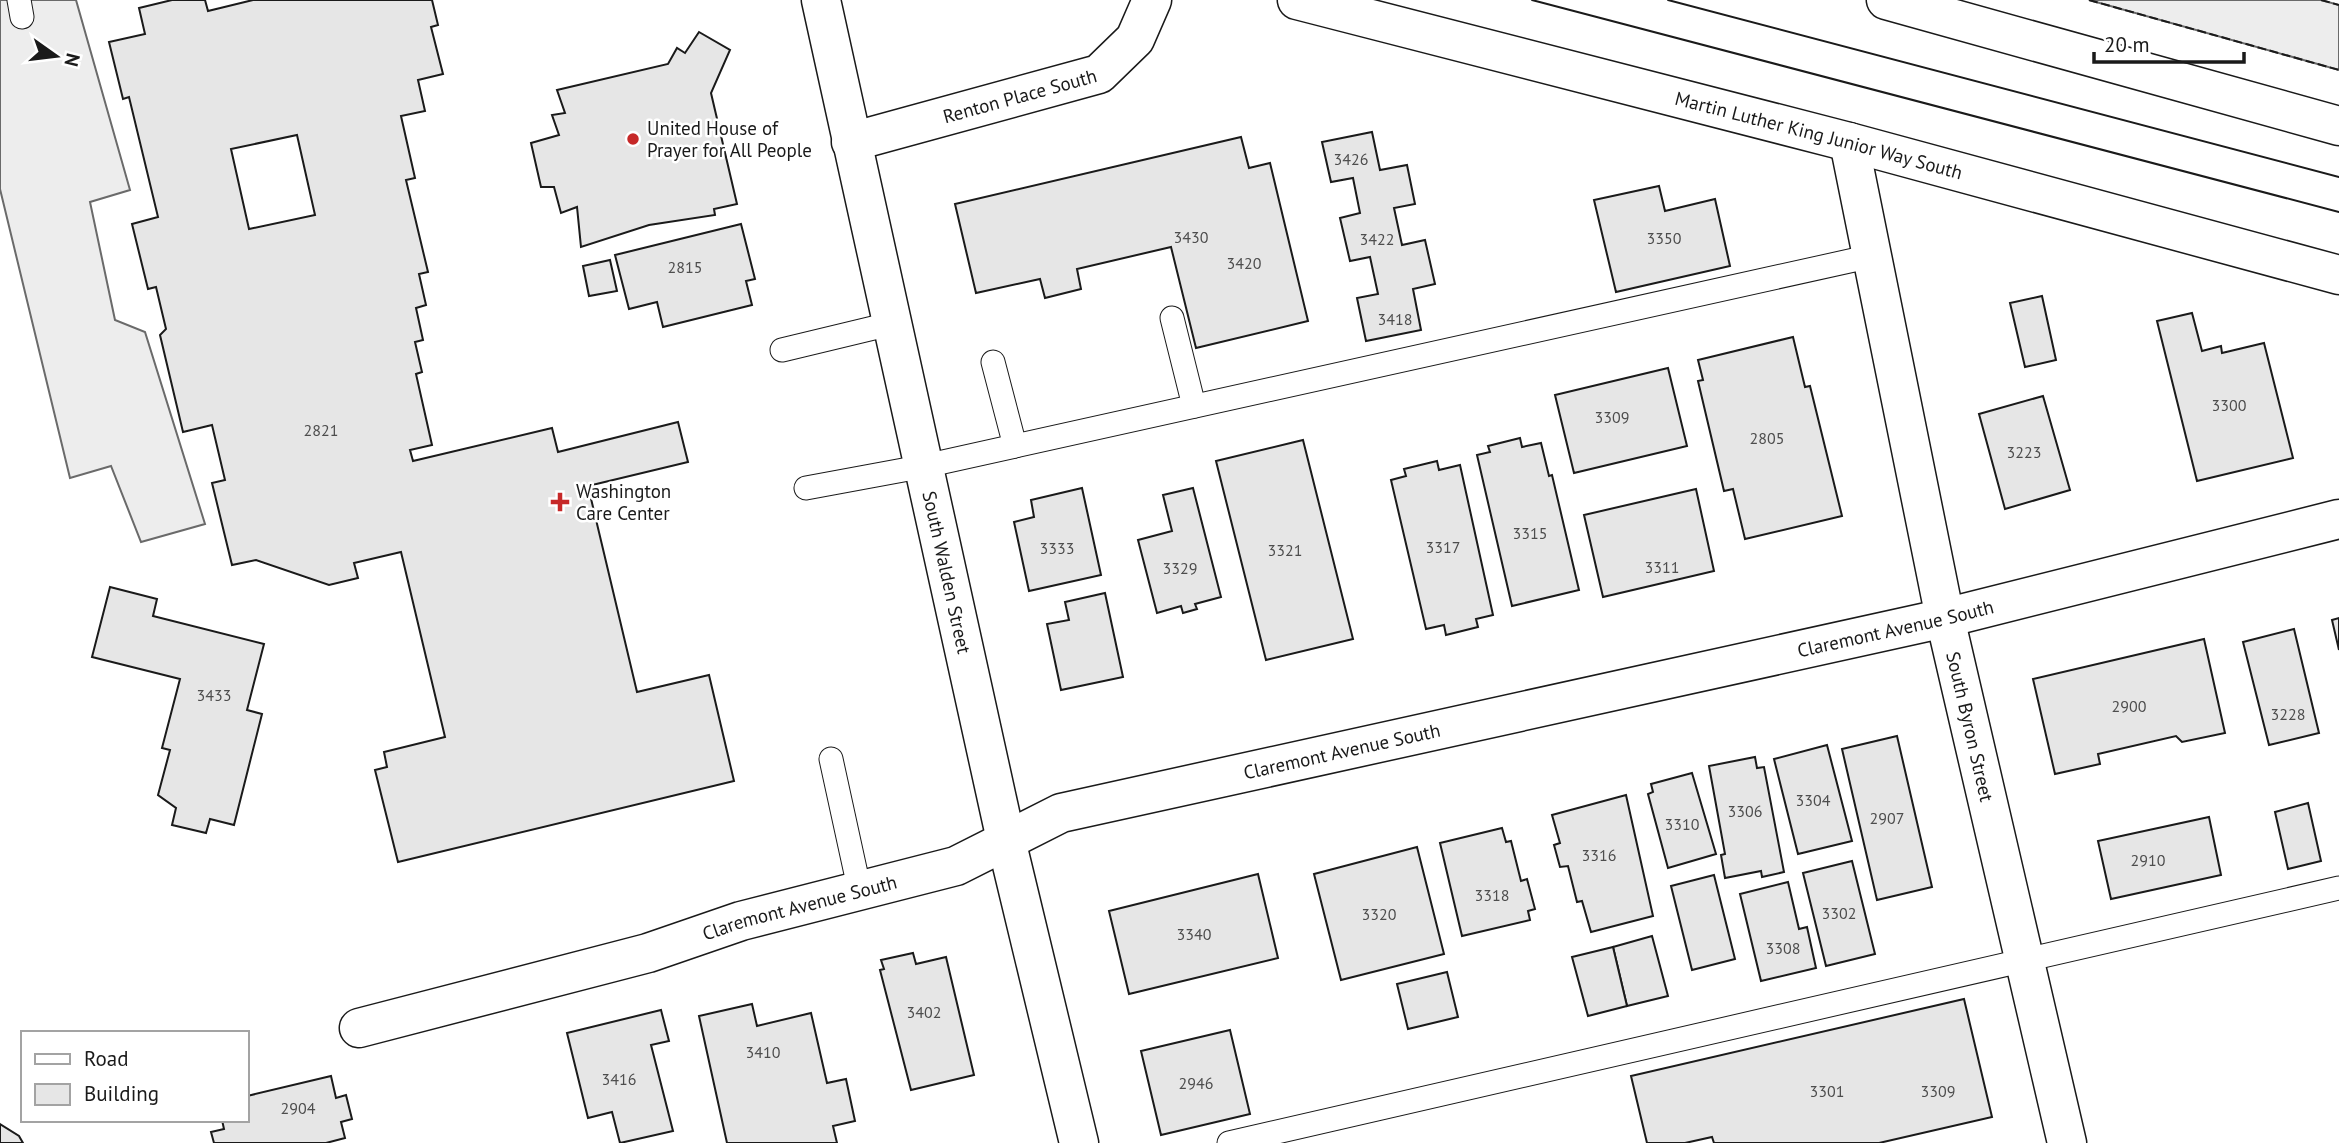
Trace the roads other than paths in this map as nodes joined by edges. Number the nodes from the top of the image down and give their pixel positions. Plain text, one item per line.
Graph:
1 (821, 0) edge
2 (1152, 0) edge
3 (1297, 0) edge
4 (1886, 0) edge
5 (2339, 125) edge
6 (851, 142) junction
7 (1849, 142) junction
8 (1872, 256) junction
9 (2339, 275) edge
10 (1172, 318) dead end
11 (890, 324) junction
12 (782, 350) dead end
13 (993, 362) dead end
14 (1194, 407) junction
15 (1015, 446) junction
16 (925, 466) junction
17 (806, 488) dead end
18 (2339, 519) edge
19 (1945, 618) junction
20 (831, 759) dead end
21 (1006, 839) junction
22 (2339, 888) edge
23 (860, 892) junction
24 (2025, 962) junction
25 (359, 1028) dead end
26 (1079, 1143) edge
27 (1229, 1143) edge
28 (2067, 1143) edge

1 - 6 street, South Walden Street
2 - 6 street, Renton Place South
3 - 7 street, Martin Luther King Junior Way South
4 - 5 street
6 - 11 street, South Walden Street
7 - 8 street, South Byron Street
7 - 9 street, Martin Luther King Junior Way South
8 - 14 lane
8 - 19 street, South Byron Street
10 - 14 lane
11 - 12 lane
11 - 16 street, South Walden Street
13 - 15 lane
14 - 15 lane
15 - 16 lane
16 - 17 lane
16 - 21 street, South Walden Street
18 - 19 street, Claremont Avenue South
19 - 21 street, Claremont Avenue South
19 - 24 street, South Byron Street
20 - 23 lane
21 - 23 street, Claremont Avenue South
21 - 26 street, South Walden Street
22 - 24 lane
23 - 25 street, Claremont Avenue South
24 - 27 lane
24 - 28 street, South Byron Street

